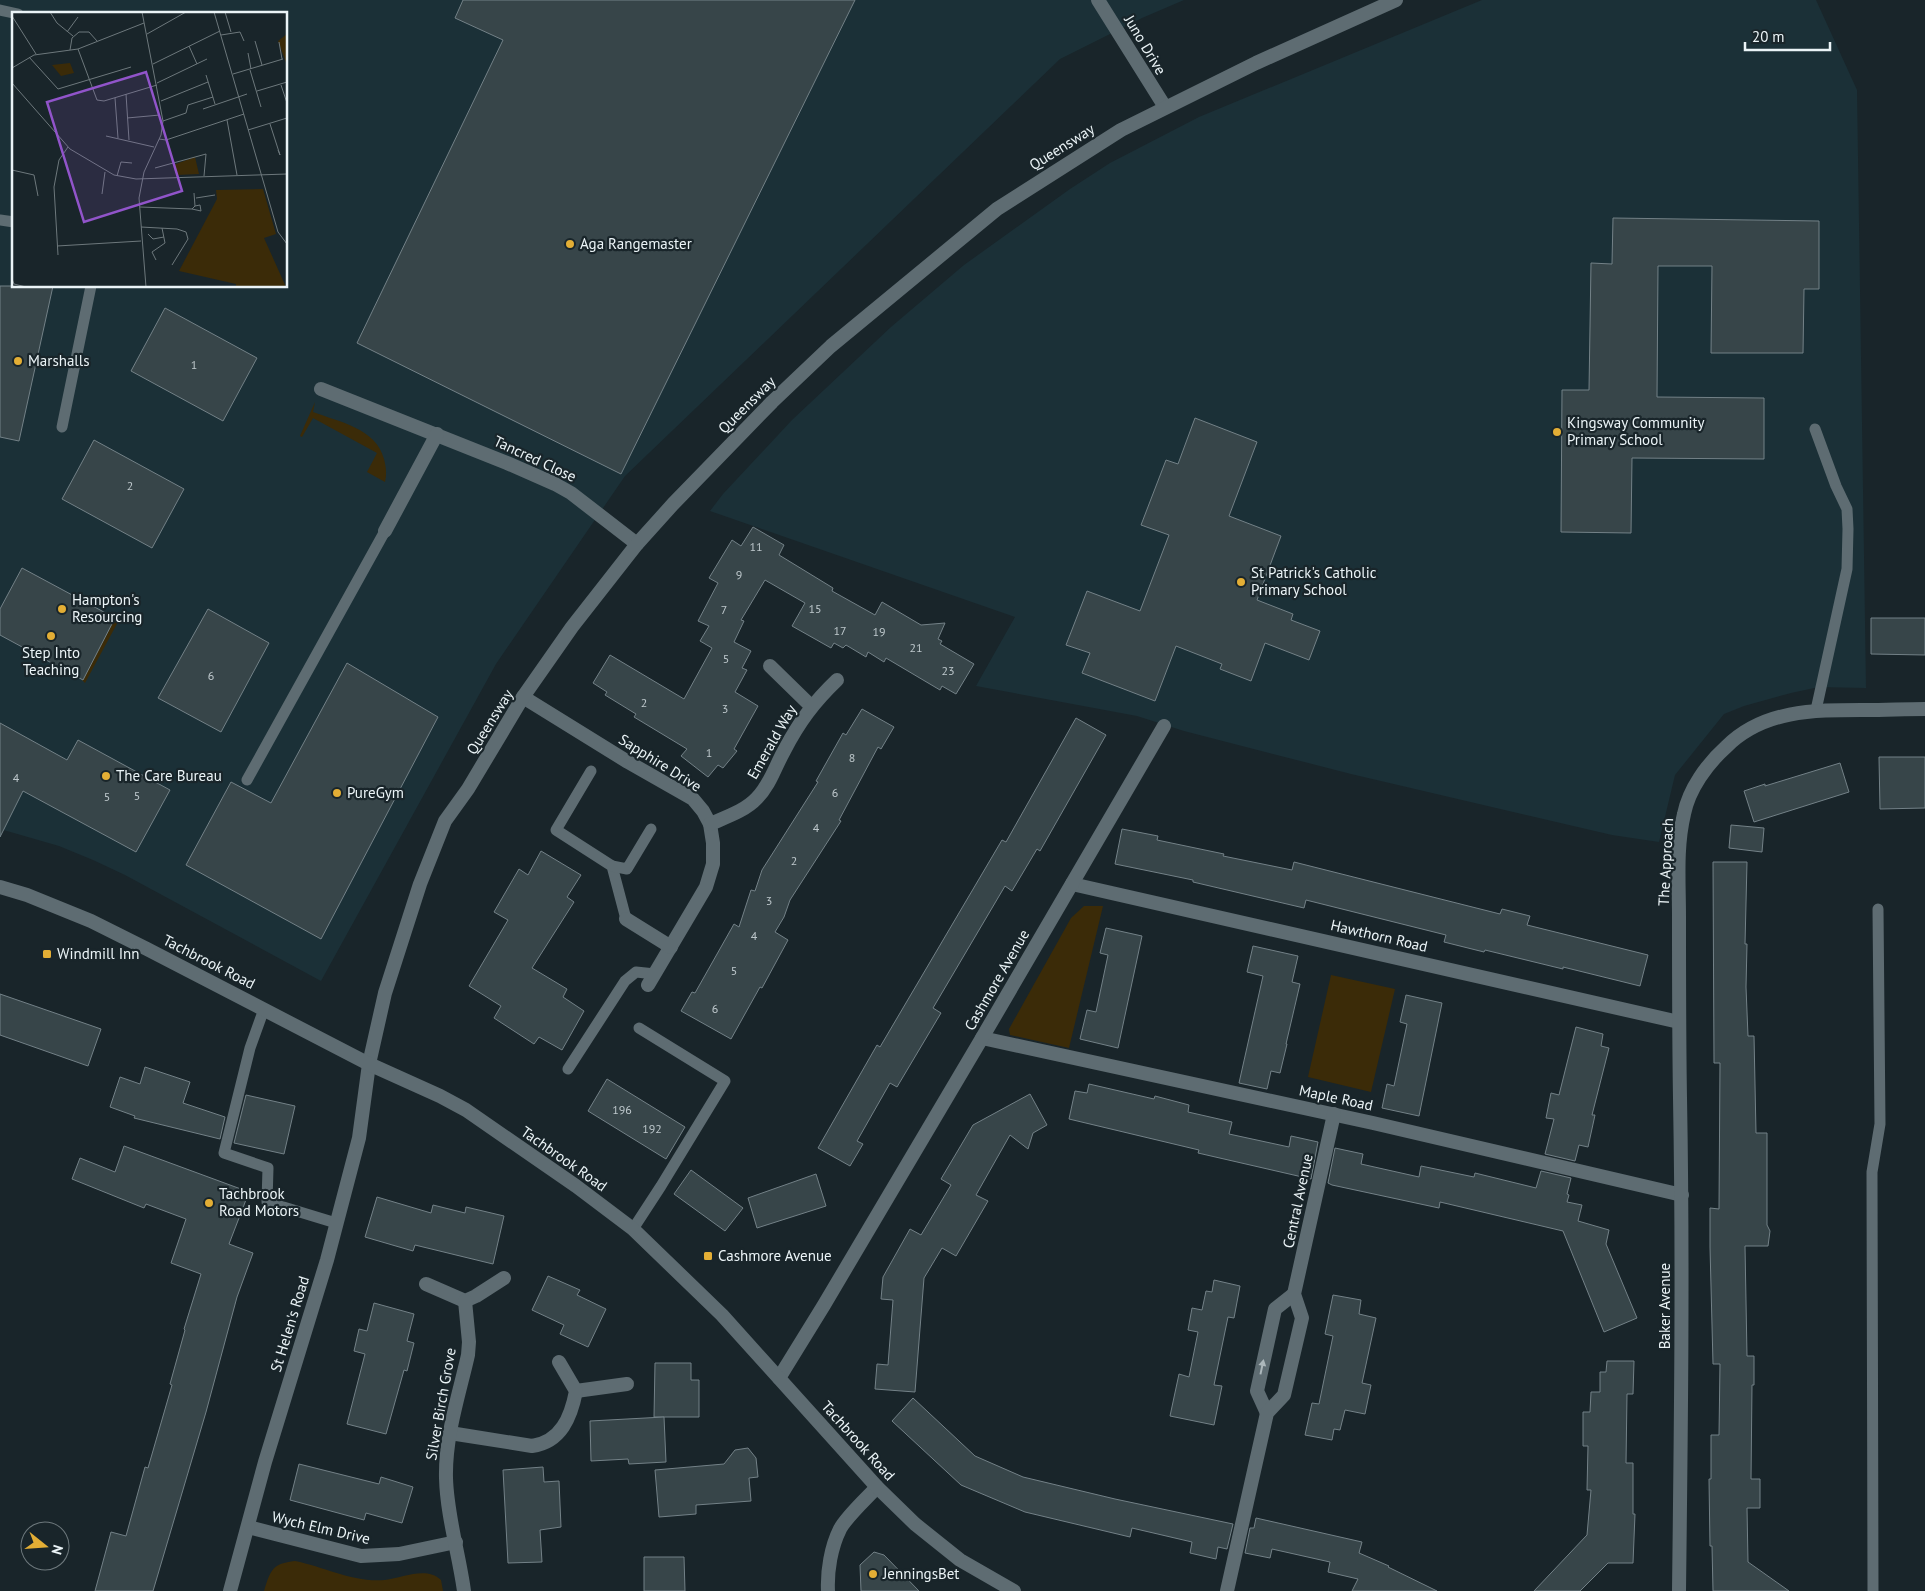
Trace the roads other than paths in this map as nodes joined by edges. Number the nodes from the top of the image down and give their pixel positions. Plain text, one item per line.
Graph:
1 (1098, 0) edge
2 (1396, 0) edge
3 (1165, 107) junction
4 (91, 288) edge
5 (320, 389) dead end
6 (62, 427) dead end
7 (1815, 429) dead end
8 (437, 434) junction
9 (386, 531) joint
10 (637, 544) junction
11 (770, 666) dead end
12 (837, 680) dead end
13 (523, 698) junction
14 (811, 706) junction
15 (1925, 709) edge
16 (1816, 710) junction
17 (1164, 726) dead end
18 (591, 770) dead end
19 (247, 780) dead end
20 (710, 824) junction
21 (651, 828) dead end
22 (612, 866) junction
23 (1072, 884) junction
24 (0, 887) edge
25 (1878, 909) dead end
26 (626, 919) joint
27 (671, 947) junction
28 (651, 980) joint
29 (264, 1009) junction
30 (1679, 1022) junction
31 (639, 1028) dead end
32 (982, 1038) junction
33 (368, 1064) junction
34 (568, 1069) dead end
35 (1334, 1114) junction
36 (1682, 1195) junction
37 (336, 1222) junction
38 (633, 1229) junction
39 (504, 1278) dead end
40 (426, 1284) dead end
41 (1294, 1294) junction
42 (464, 1301) junction
43 (559, 1362) dead end
44 (778, 1378) junction
45 (628, 1384) dead end
46 (576, 1391) junction
47 (1267, 1413) junction
48 (450, 1434) junction
49 (877, 1487) junction
50 (248, 1527) junction
51 (456, 1542) junction
52 (230, 1591) edge
53 (464, 1591) edge
54 (828, 1591) edge
55 (1014, 1591) edge
56 (1227, 1591) edge
57 (1679, 1591) edge
58 (1873, 1591) edge

1 - 3 street, Juno Drive
2 - 3 street, Queensway
3 - 10 street, Queensway
4 - 6 lane
5 - 8 street, Tancred Close
7 - 16 lane
8 - 9 street
8 - 10 street, Tancred Close
9 - 19 lane
10 - 13 street, Queensway
11 - 14 street, Emerald Way
12 - 14 street, Emerald Way
13 - 20 street, Sapphire Drive
13 - 33 street, Queensway
14 - 20 street, Emerald Way
15 - 16 street, The Approach
16 - 30 street, The Approach
17 - 23 street, Cashmore Avenue
18 - 22 lane
20 - 27 street, Sapphire Drive
21 - 22 lane
22 - 26 lane
23 - 30 street, Hawthorn Road
23 - 32 street, Cashmore Avenue
24 - 29 street, Tachbrook Road
25 - 58 lane
26 - 27 street
27 - 28 street, Sapphire Drive
28 - 34 lane
29 - 33 street, Tachbrook Road
29 - 37 lane
30 - 36 street, Baker Avenue
31 - 38 lane
32 - 35 street, Maple Road
32 - 44 street, Cashmore Avenue
33 - 37 street, St Helen's Road
33 - 38 street, Tachbrook Road
35 - 36 street, Maple Road
35 - 41 street, Central Avenue
36 - 57 street, Baker Avenue
37 - 50 street, St Helen's Road
38 - 44 street, Tachbrook Road
39 - 42 street
40 - 42 street
41 - 47 street
47 -> 41 street
42 - 48 street, Silver Birch Grove
43 - 46 street
44 - 49 street, Tachbrook Road
45 - 46 street
46 - 48 street
47 - 56 street
48 - 51 street, Silver Birch Grove
49 - 54 street
49 - 55 street, Tachbrook Road
50 - 51 street, Wych Elm Drive
50 - 52 street, St Helen's Road
51 - 53 street

